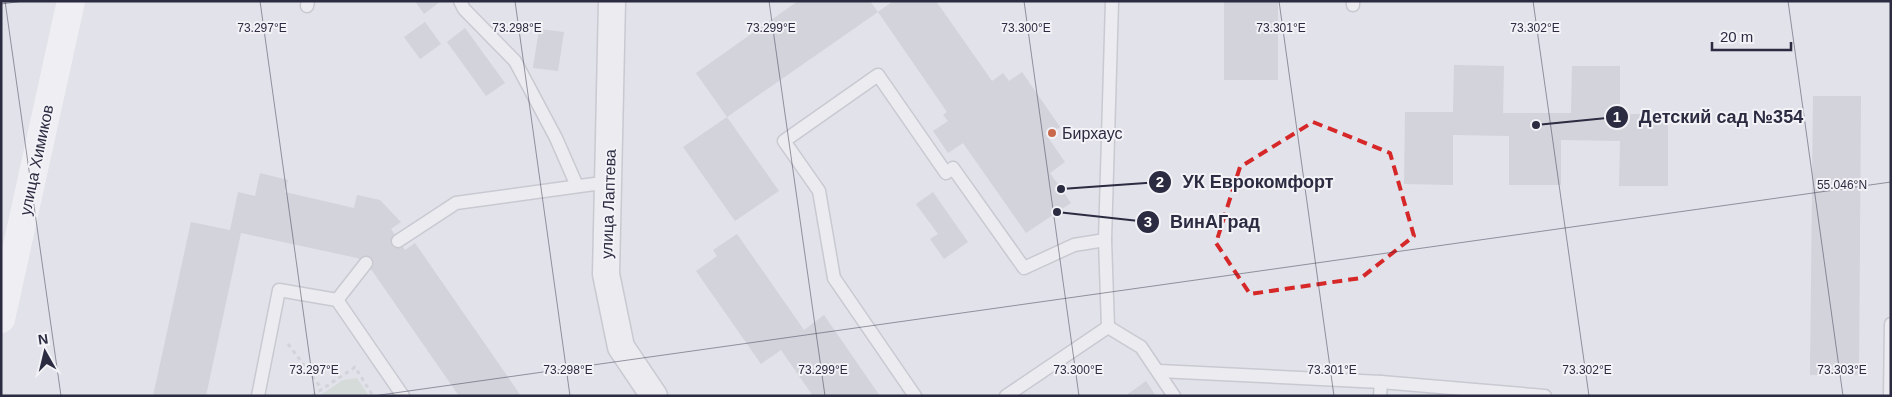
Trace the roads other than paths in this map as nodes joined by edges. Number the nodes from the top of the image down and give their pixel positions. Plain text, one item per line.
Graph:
1 (71, 1) edge
2 (460, 1) edge
3 (612, 1) edge
4 (1112, 1) edge
5 (609, 182) junction
6 (577, 186) junction
7 (398, 240) dead end
8 (1106, 240) junction
9 (366, 263) dead end
10 (337, 300) junction
11 (1, 319) edge
12 (1891, 324) edge
13 (1108, 326) junction
14 (1159, 371) junction
15 (1381, 382) junction
16 (258, 396) edge
17 (403, 396) edge
18 (654, 396) edge
19 (915, 396) edge
20 (1006, 396) edge
21 (1174, 396) edge
22 (1380, 396) edge
23 (1544, 396) edge
24 (1890, 396) edge

1 - 11 main road, улица Химиков
2 - 6 lane
3 - 5 street, улица Лаптева
4 - 8 lane
5 - 6 lane
5 - 18 street, улица Лаптева
6 - 7 lane
8 - 13 lane
8 - 19 lane
9 - 10 lane
10 - 16 lane
10 - 17 lane
12 - 24 lane
13 - 14 lane
13 - 20 lane
14 - 15 lane
14 - 21 lane
15 - 22 lane
15 - 23 lane

